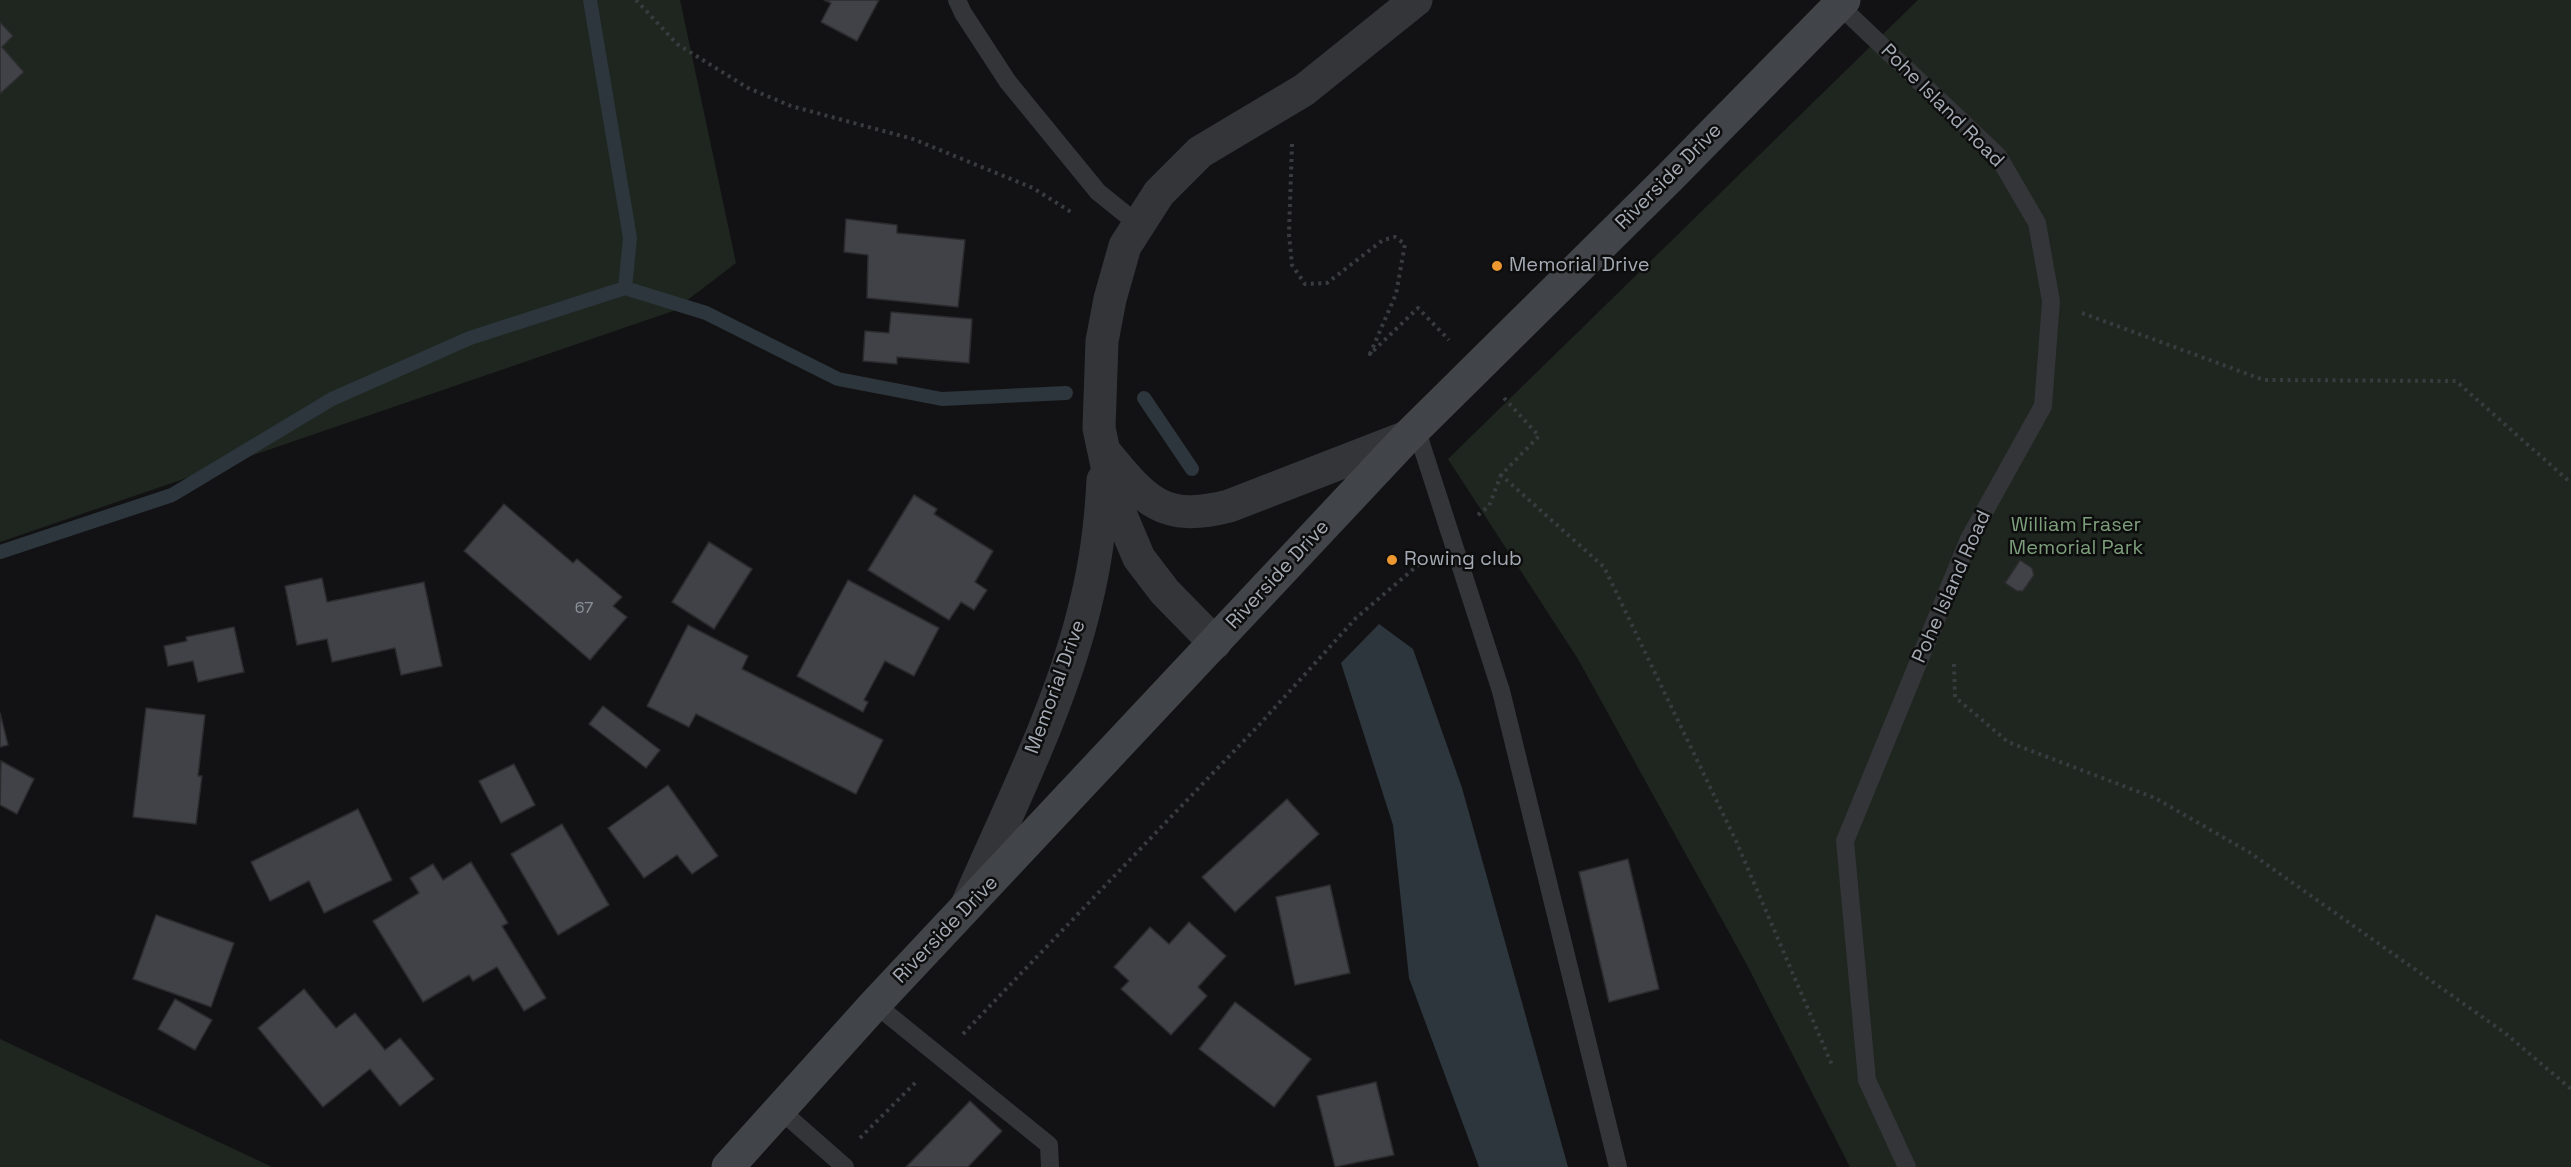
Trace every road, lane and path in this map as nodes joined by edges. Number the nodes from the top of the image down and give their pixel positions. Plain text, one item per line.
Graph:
1 (636, 0) edge
2 (957, 0) edge
3 (1416, 0) edge
4 (1842, 2) edge
5 (1294, 95) junction
6 (1132, 236) junction
7 (2051, 302) junction
8 (1476, 368) junction
9 (1411, 432) junction
10 (1104, 451) junction
11 (1501, 475) junction
12 (2571, 483) edge
13 (1451, 537) junction
14 (1215, 643) junction
15 (1953, 652) dead end
16 (964, 912) junction
17 (875, 1004) junction
18 (941, 1057) junction
19 (1834, 1072) dead end
20 (2571, 1089) edge
21 (779, 1109) junction
22 (842, 1164) edge
23 (728, 1167) edge
24 (1050, 1167) edge
25 (1618, 1167) edge
26 (1907, 1167) edge

1 - 6 path
2 - 6 lane
3 - 5 street, Memorial Drive
4 - 7 lane, Pohe Island Road
4 - 8 main road, Riverside Drive
5 - 6 street, Memorial Drive
5 - 8 path
6 - 10 street, Memorial Drive
7 - 12 path
7 - 26 lane, Pohe Island Road
8 - 9 main road, Riverside Drive
8 - 11 path
9 - 10 street
9 - 13 lane
9 - 14 main road, Riverside Drive
10 - 14 street, Memorial Drive
10 - 16 street, Memorial Drive
11 - 13 path
11 - 19 path
13 - 18 path
13 - 25 lane
14 - 16 main road, Riverside Drive
15 - 20 path
16 - 17 main road, Riverside Drive
17 - 18 lane
17 - 21 main road, Riverside Drive
18 - 22 path
18 - 24 lane
21 - 22 lane
21 - 23 main road, Riverside Drive

